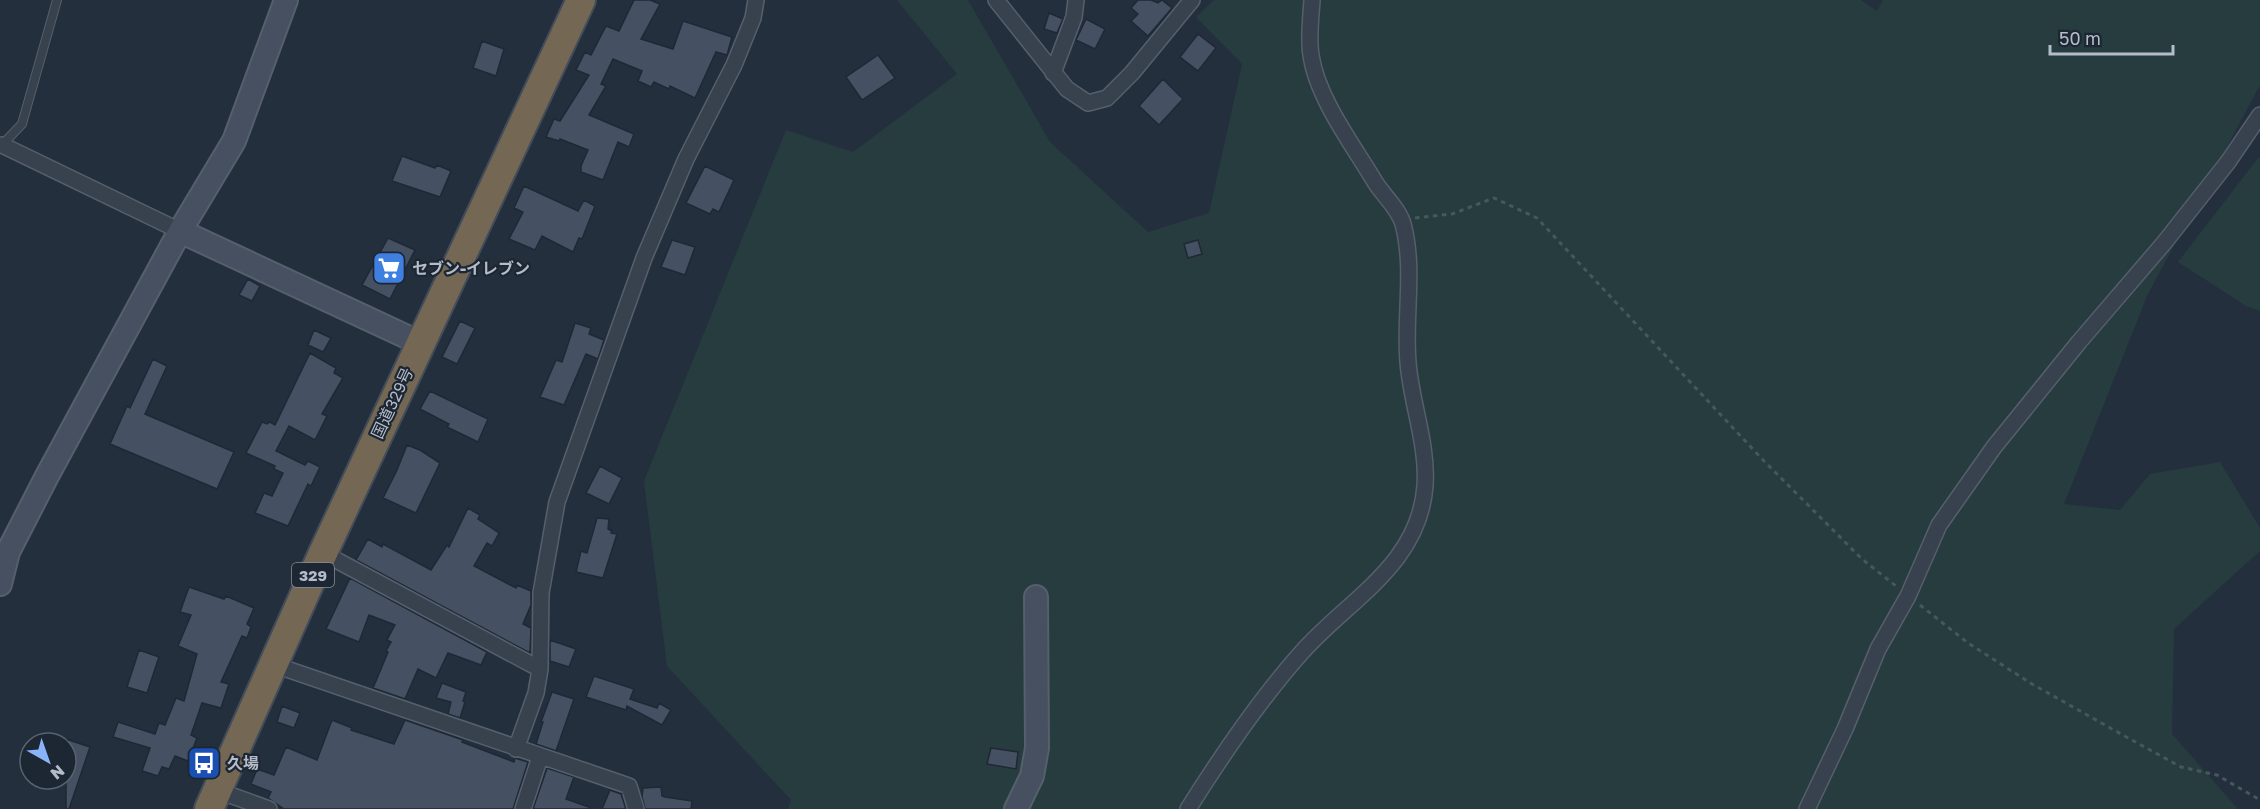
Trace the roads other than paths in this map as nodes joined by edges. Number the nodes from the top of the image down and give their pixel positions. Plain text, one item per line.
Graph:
1 (57, 0) edge
2 (286, 0) edge
3 (581, 0) edge
4 (756, 0) edge
5 (996, 0) edge
6 (1076, 0) edge
7 (1192, 0) edge
8 (1312, 0) edge
9 (1053, 73) junction
10 (2260, 115) edge
11 (1, 146) edge
12 (180, 231) junction
13 (420, 343) junction
14 (323, 553) junction
15 (0, 584) edge
16 (1036, 597) dead end
17 (272, 664) junction
18 (540, 669) junction
19 (516, 749) junction
20 (540, 757) junction
21 (213, 800) edge
22 (269, 809) edge
23 (523, 809) edge
24 (636, 809) edge
25 (1016, 809) edge
26 (1188, 809) edge
27 (1807, 809) edge

1 - 11 lane
2 - 12 street
3 - 13 highway, 国道329号 / 329
4 - 18 street
5 - 9 street
6 - 9 street
7 - 9 street
8 - 26 street
10 - 27 street
11 - 12 street
12 - 13 street
12 - 15 street
13 - 14 highway, 国道329号 / 329
14 - 17 highway, 国道329号 / 329
14 - 18 street
16 - 25 street
17 - 19 street
17 - 21 highway, 国道329号 / 329
18 - 19 street
19 - 20 street
20 - 23 street
20 - 24 street
21 - 22 street

